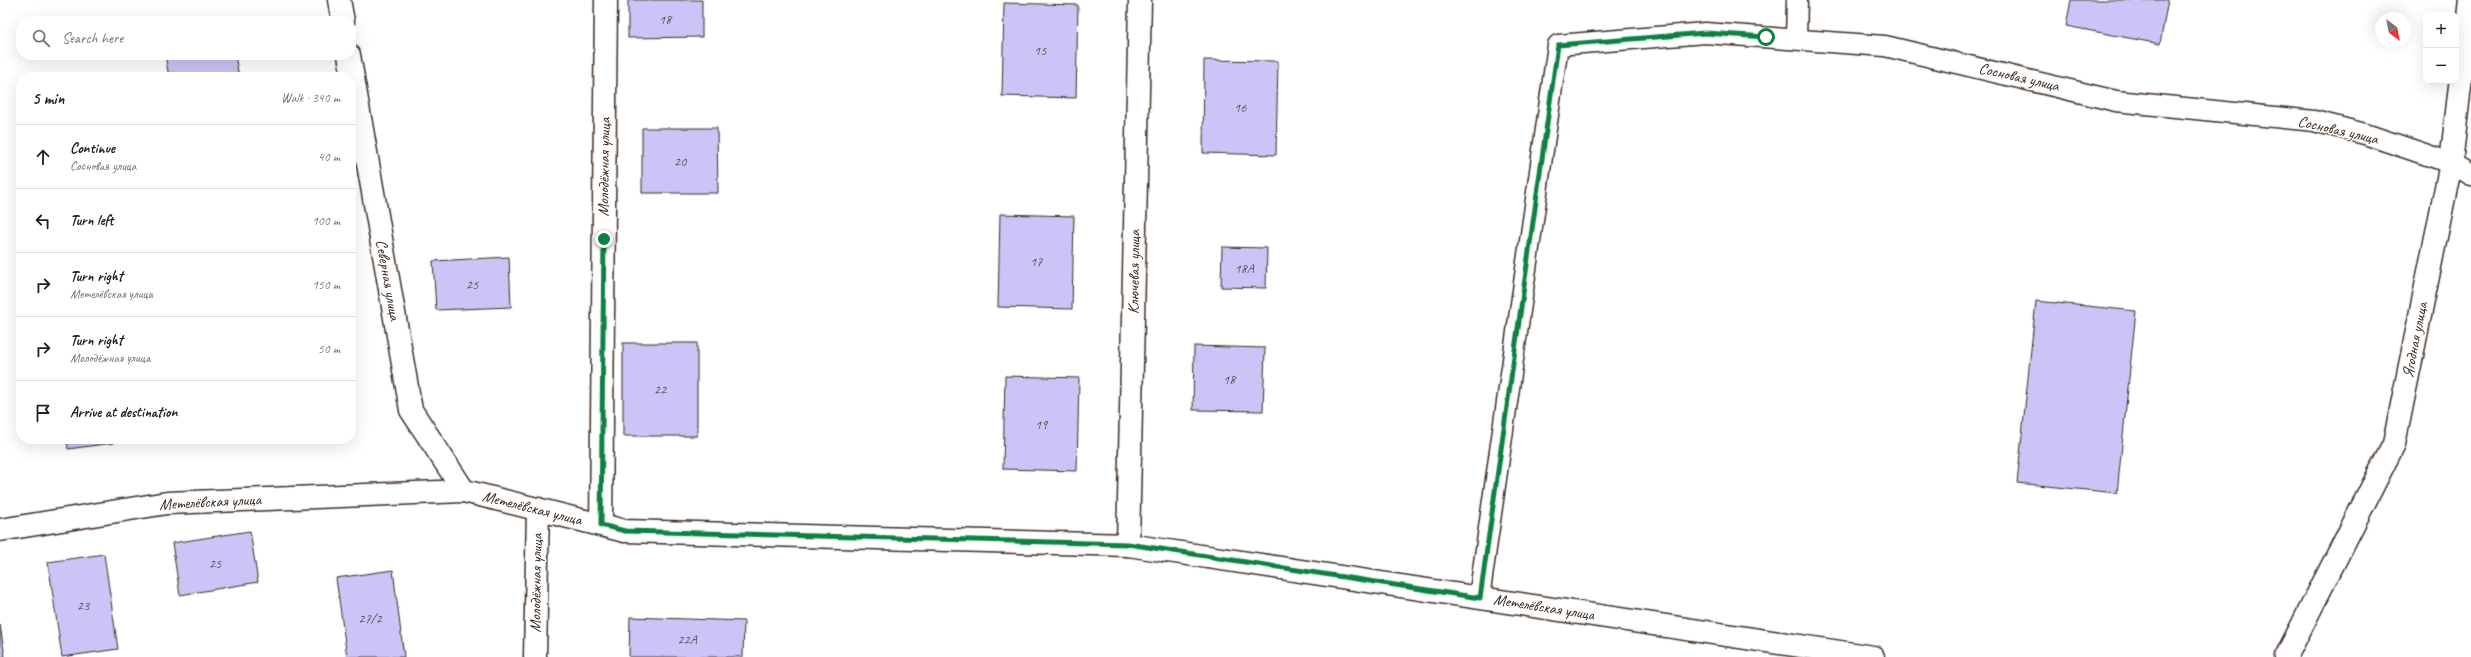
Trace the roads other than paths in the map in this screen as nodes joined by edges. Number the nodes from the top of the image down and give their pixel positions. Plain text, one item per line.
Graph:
1 (339, 0) edge
2 (606, 0) edge
3 (1140, 0) edge
4 (1797, 0) edge
5 (2470, 0) edge
6 (342, 16) edge
7 (1796, 39) junction
8 (350, 60) edge
9 (352, 72) edge
10 (356, 95) edge
11 (2451, 163) junction
12 (2471, 175) edge
13 (464, 491) junction
14 (538, 509) junction
15 (601, 525) junction
16 (0, 530) edge
17 (1128, 544) junction
18 (1480, 598) junction
19 (535, 657) edge
20 (1873, 657) edge
21 (2286, 657) edge

1 - 6 street
2 - 15 street, Молодёжная улица
3 - 17 street, Ключевая улица
4 - 7 lane
5 - 11 street, Ягодная улица
7 - 11 lane, Сосновая улица
7 - 18 lane, Сосновая улица
8 - 9 street, Северная улица
10 - 13 street, Северная улица
11 - 12 lane, Сосновая улица
11 - 21 street, Ягодная улица
13 - 14 street, Метелёвская улица
13 - 16 street, Метелёвская улица
14 - 15 street, Метелёвская улица
14 - 19 street, Молодёжная улица
15 - 17 street, Метелёвская улица
17 - 18 street, Метелёвская улица
18 - 20 street, Метелёвская улица

